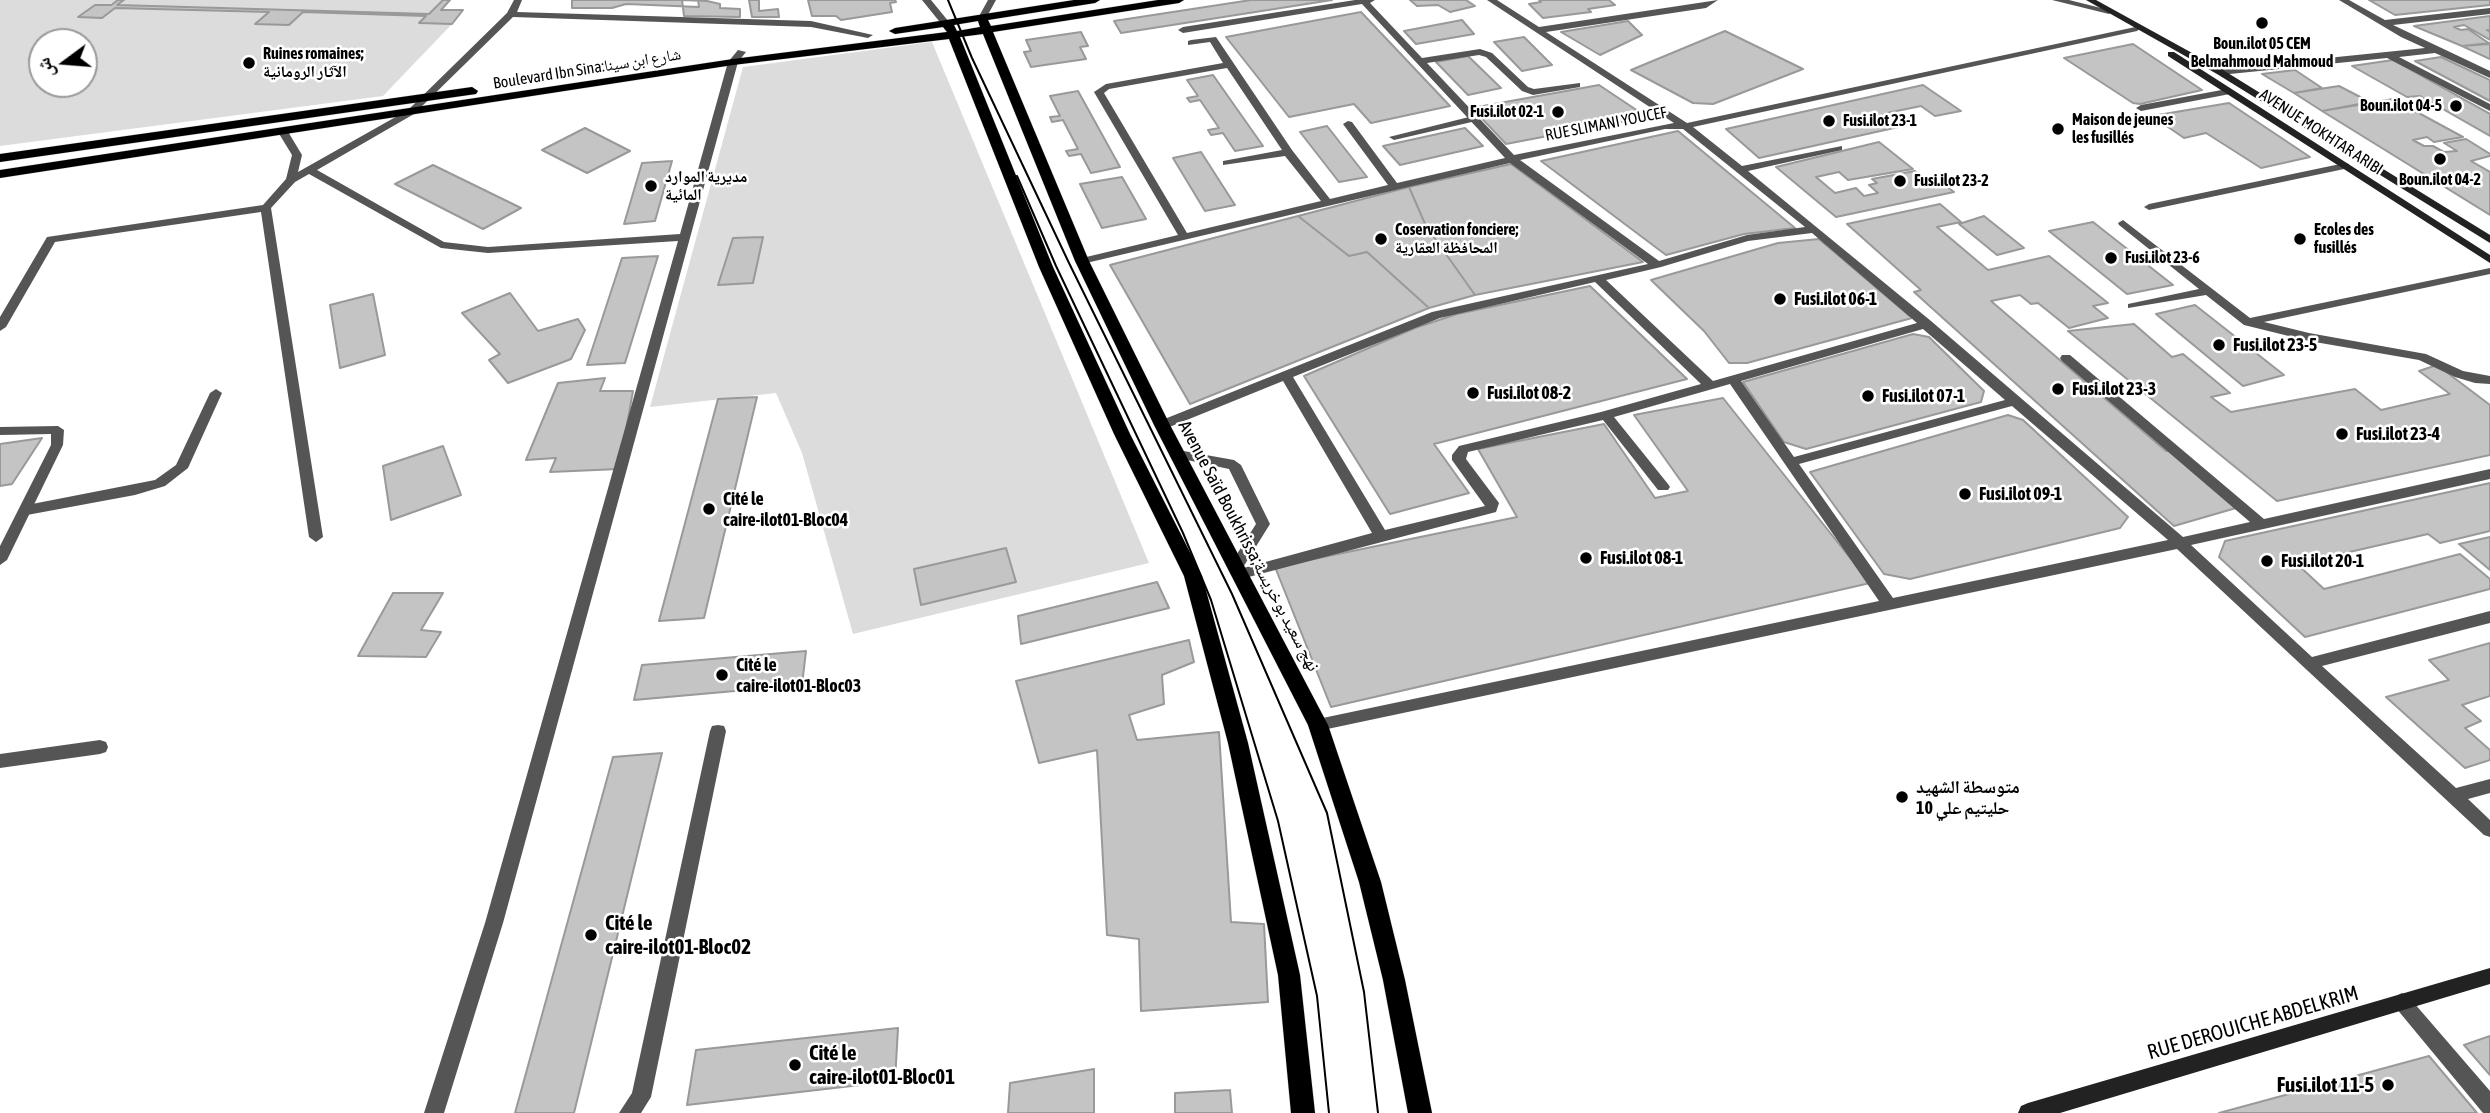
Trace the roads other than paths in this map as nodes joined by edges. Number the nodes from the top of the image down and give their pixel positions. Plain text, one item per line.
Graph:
1 (518, 0) edge
2 (926, 0) edge
3 (992, 0) edge
4 (1096, 0) edge
5 (1179, 0) edge
6 (1714, 0) edge
7 (2056, 0) edge
8 (2090, 0) edge
9 (2343, 0) edge
10 (1496, 1) edge
11 (1368, 3) edge
12 (2109, 11) junction
13 (2490, 11) edge
14 (511, 14) junction
15 (2384, 23) junction
16 (985, 24) junction
17 (2137, 28) junction
18 (949, 29) junction
19 (1183, 30) dead end
20 (1539, 30) junction
21 (868, 35) junction
22 (1213, 39) junction
23 (1191, 43) dead end
24 (2436, 50) junction
25 (2389, 54) junction
26 (737, 57) junction
27 (1418, 61) junction
28 (1229, 65) junction
29 (2220, 72) junction
30 (2490, 75) edge
31 (1577, 85) dead end
32 (2227, 92) junction
33 (426, 96) junction
34 (2141, 108) dead end
35 (2490, 108) edge
36 (411, 112) junction
37 (1473, 119) junction
38 (1348, 124) dead end
39 (1685, 126) junction
40 (283, 132) junction
41 (1394, 137) dead end
42 (1838, 148) dead end
43 (1288, 152) junction
44 (0, 158) edge
45 (1512, 159) junction
46 (1227, 163) dead end
47 (2345, 166) junction
48 (310, 170) junction
49 (1740, 170) junction
50 (0, 174) edge
51 (291, 180) junction
52 (1394, 186) junction
53 (1326, 201) junction
54 (2149, 206) dead end
55 (266, 208) junction
56 (2123, 223) dead end
57 (1814, 229) junction
58 (1183, 235) junction
59 (684, 237) junction
60 (2490, 240) edge
61 (2490, 260) edge
62 (1082, 261) junction
63 (1657, 265) junction
64 (2490, 271) edge
65 (1597, 278) junction
66 (2207, 291) junction
67 (2133, 306) dead end
68 (2248, 322) junction
69 (1927, 324) junction
70 (0, 327) edge
71 (2066, 358) dead end
72 (1287, 376) junction
73 (1734, 379) junction
74 (2490, 380) edge
75 (1710, 385) junction
76 (216, 393) dead end
77 (2015, 401) junction
78 (1606, 415) junction
79 (1162, 425) junction
80 (0, 431) edge
81 (1178, 454) junction
82 (1791, 463) junction
83 (2490, 474) edge
84 (1663, 487) dead end
85 (27, 510) junction
86 (2262, 525) junction
87 (1381, 536) junction
88 (316, 537) dead end
89 (2180, 543) junction
90 (0, 560) edge
91 (1239, 570) junction
92 (1889, 604) junction
93 (2490, 617) edge
94 (2310, 663) junction
95 (1318, 725) junction
96 (718, 731) dead end
97 (100, 747) dead end
98 (0, 761) edge
99 (2490, 786) edge
100 (2454, 796) junction
101 (2490, 830) edge
102 (2490, 976) edge
103 (2402, 1002) junction
104 (2490, 1106) edge
105 (433, 1113) edge
106 (629, 1113) edge
107 (1303, 1113) edge
108 (1420, 1113) edge
109 (2028, 1113) edge

1 - 14 street
2 - 18 street
3 - 16 street
4 - 16 main road, Boulevard Ibn Sina:شارع ابن سينا
5 - 16 main road, Boulevard Ibn Sina:شارع ابن سينا
6 - 20 street
7 - 12 street
8 - 12 main road, AVENUE MOKHTAR ARIBI
9 - 15 street
10 - 20 street
11 - 19 street
11 - 22 street
11 - 27 street
12 - 17 main road, AVENUE MOKHTAR ARIBI
13 - 15 street
14 - 21 street
14 - 33 street
15 - 24 street
16 - 18 main road, Boulevard Ibn Sina:شارع ابن سينا
16 - 62 main road, Avenue Saïd Boukhrissa;نهج سعيد بوخريسة
17 - 29 main road, AVENUE MOKHTAR ARIBI
17 - 32 main road, AVENUE MOKHTAR ARIBI
17 - 39 street, RUE SLIMANI YOUCEF
18 - 21 main road, Boulevard Ibn Sina:شارع ابن سينا
18 - 26 main road, Boulevard Ibn Sina:شارع ابن سينا
18 - 107 main road
20 - 39 street
21 - 26 main road, Boulevard Ibn Sina:شارع ابن سينا
22 - 23 street
22 - 28 street
24 - 25 street
24 - 30 street
25 - 29 street
25 - 35 street
26 - 33 main road, Boulevard Ibn Sina:شارع ابن سينا
26 - 36 main road, Boulevard Ibn Sina:شارع ابن سينا
26 - 59 street
27 - 31 street
27 - 37 street
28 - 43 street
28 - 58 street
29 - 60 main road, AVENUE MOKHTAR ARIBI
32 - 34 street
32 - 47 main road, AVENUE MOKHTAR ARIBI
33 - 36 street
33 - 44 main road, Boulevard Ibn Sina:شارع ابن سينا
36 - 40 main road, Boulevard Ibn Sina:شارع ابن سينا
36 - 48 street
37 - 41 street
37 - 45 street
38 - 52 street
39 - 45 street, RUE SLIMANI YOUCEF
39 - 49 street
40 - 50 main road, Boulevard Ibn Sina:شارع ابن سينا
40 - 51 street
42 - 49 street
43 - 46 street
43 - 53 street
45 - 52 street, RUE SLIMANI YOUCEF
45 - 63 street
47 - 54 street
47 - 61 main road, AVENUE MOKHTAR ARIBI
48 - 51 street
48 - 59 street
49 - 57 street
51 - 55 street
52 - 53 street, RUE SLIMANI YOUCEF
53 - 58 street, RUE SLIMANI YOUCEF
55 - 70 street
55 - 88 street
56 - 66 street
57 - 63 street
57 - 69 street
58 - 62 street, RUE SLIMANI YOUCEF
59 - 105 street
62 - 79 main road, Avenue Saïd Boukhrissa;نهج سعيد بوخريسة
63 - 65 street
64 - 68 street
65 - 72 street
65 - 75 street
66 - 67 street
66 - 68 street
68 - 74 street
69 - 73 street
69 - 77 street
71 - 86 street
72 - 79 street
72 - 87 street
73 - 75 street
73 - 82 street
75 - 78 street
76 - 85 street
77 - 82 street
77 - 89 street
78 - 84 street
78 - 87 street
79 - 81 main road, Avenue Saïd Boukhrissa;نهج سعيد بوخريسة
80 - 85 street
81 - 91 main road, Avenue Saïd Boukhrissa;نهج سعيد بوخريسة
81 - 91 street
82 - 92 street
83 - 86 street
85 - 90 street
86 - 89 street
87 - 91 street
89 - 92 street
89 - 94 street
91 - 95 main road, Avenue Saïd Boukhrissa;نهج سعيد بوخريسة
92 - 95 street
93 - 94 street
94 - 100 street
95 - 108 main road, Avenue Saïd Boukhrissa;نهج سعيد بوخريسة
96 - 106 street
97 - 98 street
99 - 100 street
100 - 101 street
102 - 103 main road, RUE DEROUICHE ABDELKRIM
103 - 104 street
103 - 109 main road, RUE DEROUICHE ABDELKRIM

